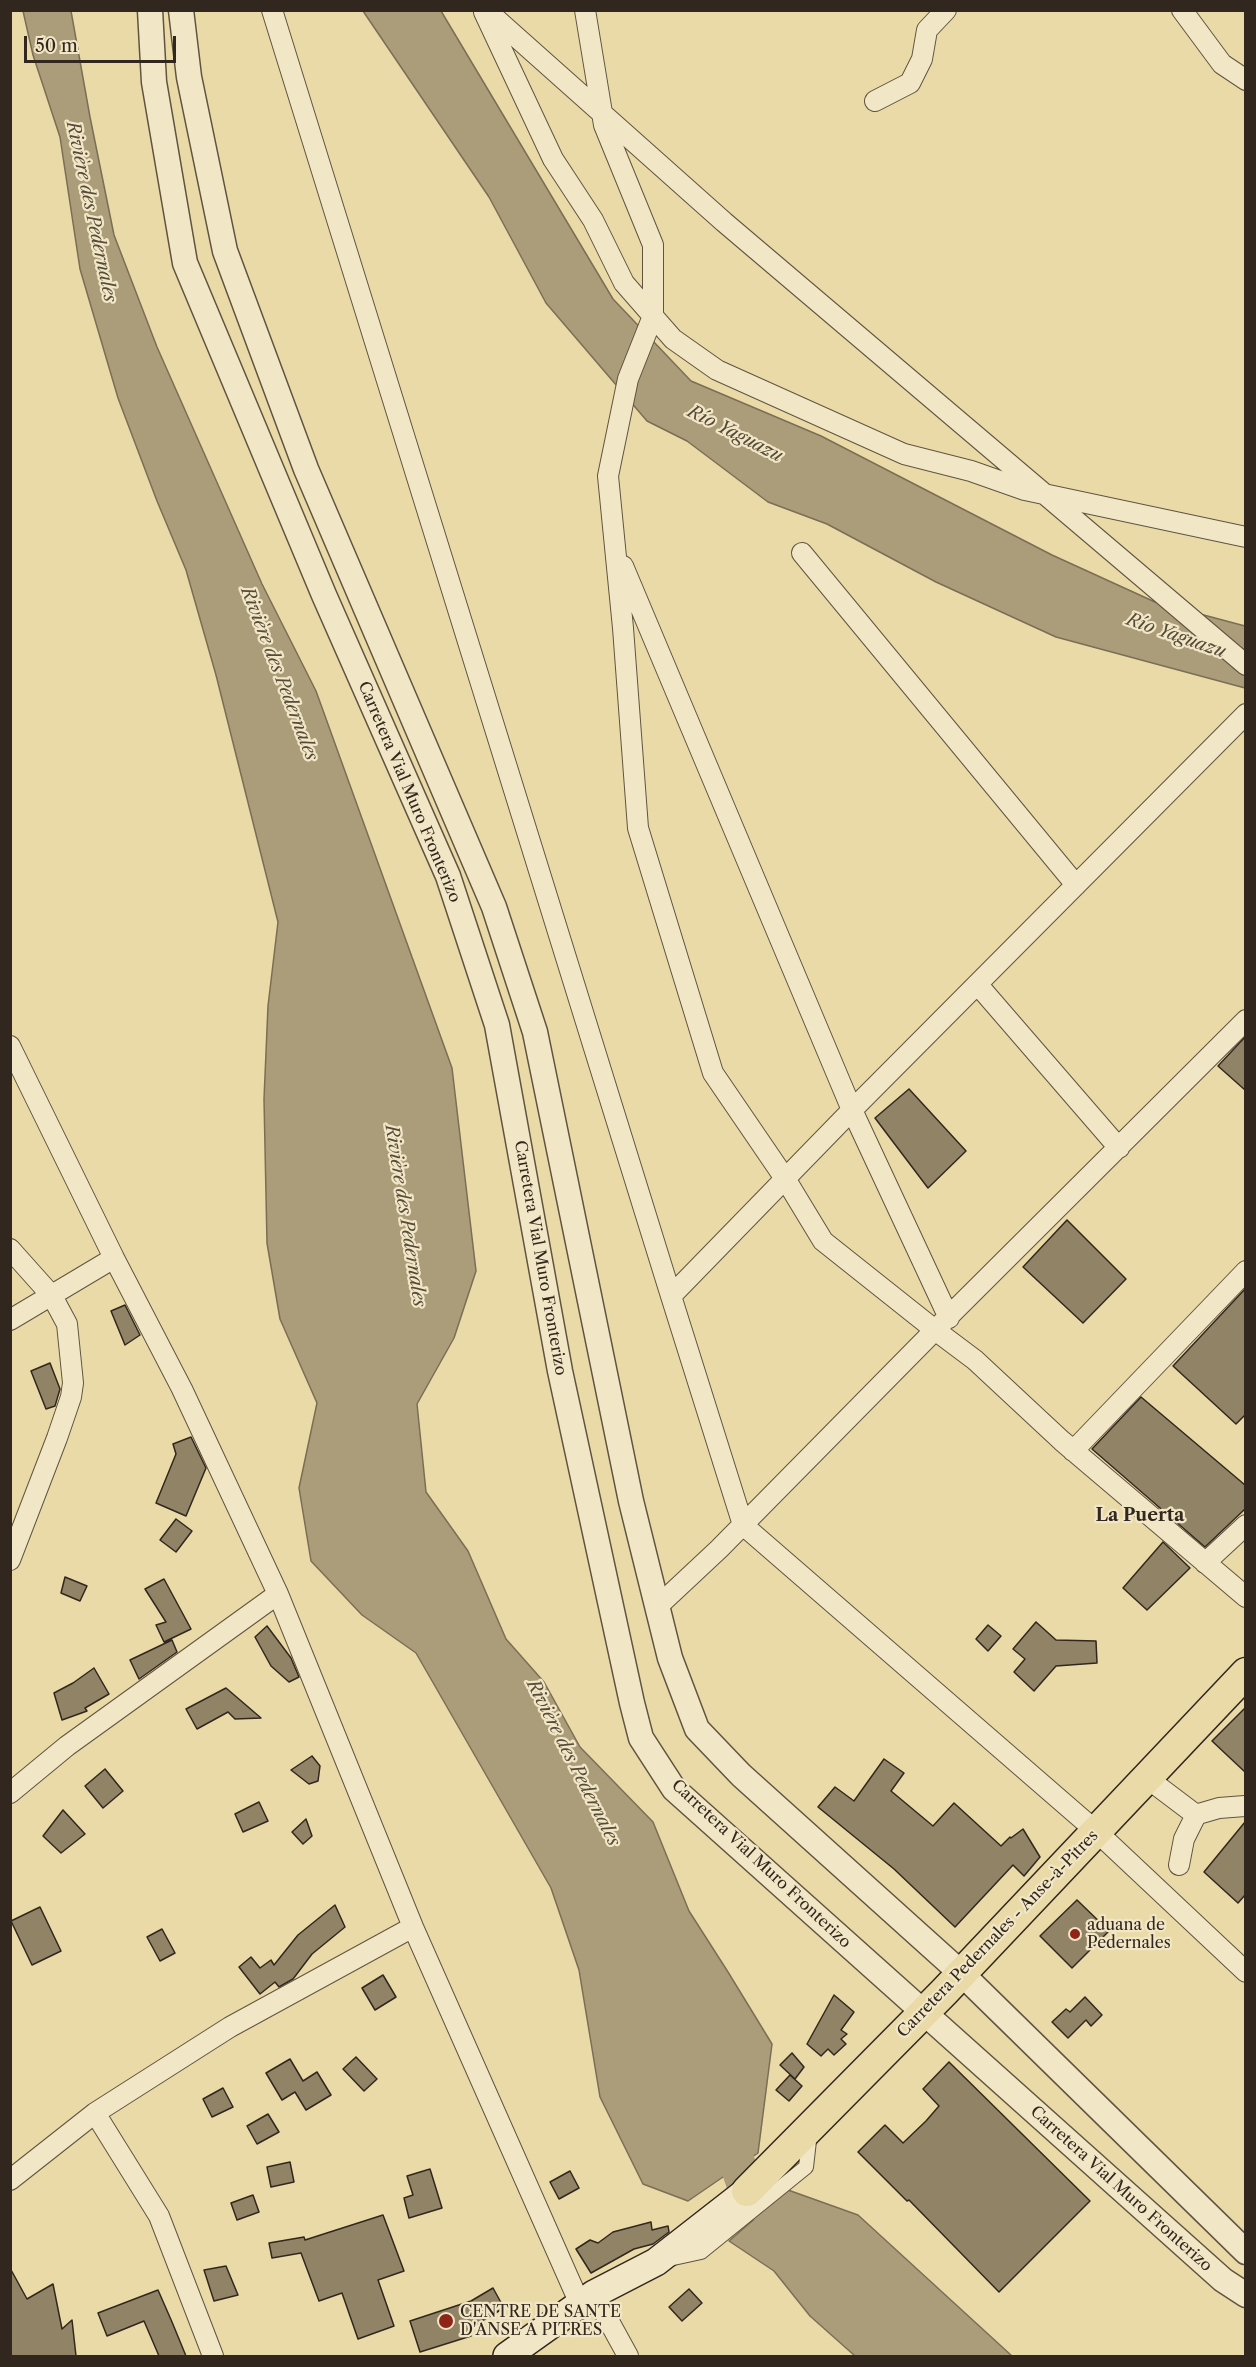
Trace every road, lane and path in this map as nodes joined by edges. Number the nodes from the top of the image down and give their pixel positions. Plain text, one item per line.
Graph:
1 (150, 10) edge
2 (182, 10) edge
3 (272, 10) edge
4 (484, 10) edge
5 (585, 10) edge
6 (946, 10) edge
7 (1182, 10) edge
8 (1245, 80) edge
9 (875, 101) dead end
10 (600, 111) junction
11 (653, 316) junction
12 (1245, 537) edge
13 (615, 546) junction
14 (802, 553) dead end
15 (1245, 664) edge
16 (1245, 714) edge
17 (1076, 885) junction
18 (978, 985) junction
19 (1245, 1020) edge
20 (10, 1046) edge
21 (852, 1110) junction
22 (1119, 1148) junction
23 (786, 1180) junction
24 (10, 1249) edge
25 (114, 1258) junction
26 (1245, 1271) edge
27 (52, 1296) junction
28 (671, 1296) junction
29 (10, 1320) edge
30 (942, 1324) junction
31 (1073, 1451) junction
32 (743, 1525) junction
33 (1245, 1525) edge
34 (10, 1560) edge
35 (1205, 1563) junction
36 (278, 1594) junction
37 (1245, 1597) edge
38 (657, 1607) junction
39 (1245, 1673) edge
40 (1147, 1778) junction
41 (10, 1793) edge
42 (1245, 1806) edge
43 (1195, 1815) junction
44 (1097, 1832) junction
45 (1179, 1865) dead end
46 (413, 1927) junction
47 (1245, 1972) edge
48 (961, 1973) junction
49 (924, 2012) junction
50 (95, 2113) junction
51 (810, 2129) junction
52 (10, 2180) edge
53 (747, 2192) joint
54 (1245, 2252) edge
55 (656, 2262) junction
56 (1245, 2295) edge
57 (587, 2299) junction
58 (213, 2356) edge
59 (507, 2356) edge
60 (628, 2356) edge

1 - 49 street, Carretera Vial Muro Fronterizo
2 - 38 street, Carretera Vial Muro Fronterizo
3 - 28 street
4 - 10 street
4 - 11 street
5 - 10 street
6 - 9 street
7 - 8 street
10 - 11 street
10 - 15 street
11 - 12 street
11 - 13 street
13 - 21 street
13 - 23 street
14 - 17 street
16 - 17 street
17 - 18 street
18 - 21 street
18 - 22 street
19 - 22 street
20 - 25 street
21 - 23 street
21 - 30 street
22 - 30 street
23 - 28 street
23 - 30 street
24 - 27 street
25 - 27 street
25 - 36 street
26 - 31 street
27 - 29 street
27 - 34 street
28 - 32 street
30 - 31 street
30 - 32 street
31 - 35 street
32 - 38 street
32 - 44 street
33 - 35 street
35 - 37 street
36 - 41 street
36 - 46 street
38 - 48 street, Carretera Vial Muro Fronterizo
39 - 40 main road, Carretera Pedernales - Anse-à-Pitres
40 - 43 street
40 - 44 main road, Carretera Pedernales - Anse-à-Pitres
42 - 43 street
43 - 45 street
44 - 47 street
44 - 48 main road, Carretera Pedernales - Anse-à-Pitres
46 - 50 street
46 - 57 street
48 - 49 main road, Carretera Pedernales - Anse-à-Pitres
48 - 54 street, Carretera Vial Muro Fronterizo
49 - 51 main road, Carretera Pedernales - Anse-à-Pitres
49 - 56 street, Carretera Vial Muro Fronterizo
50 - 52 street
50 - 58 street
51 - 53 main road, Carretera Pedernales - Anse-à-Pitres
51 - 55 street
53 - 55 main road
55 - 57 main road
57 - 59 main road
57 - 60 street

